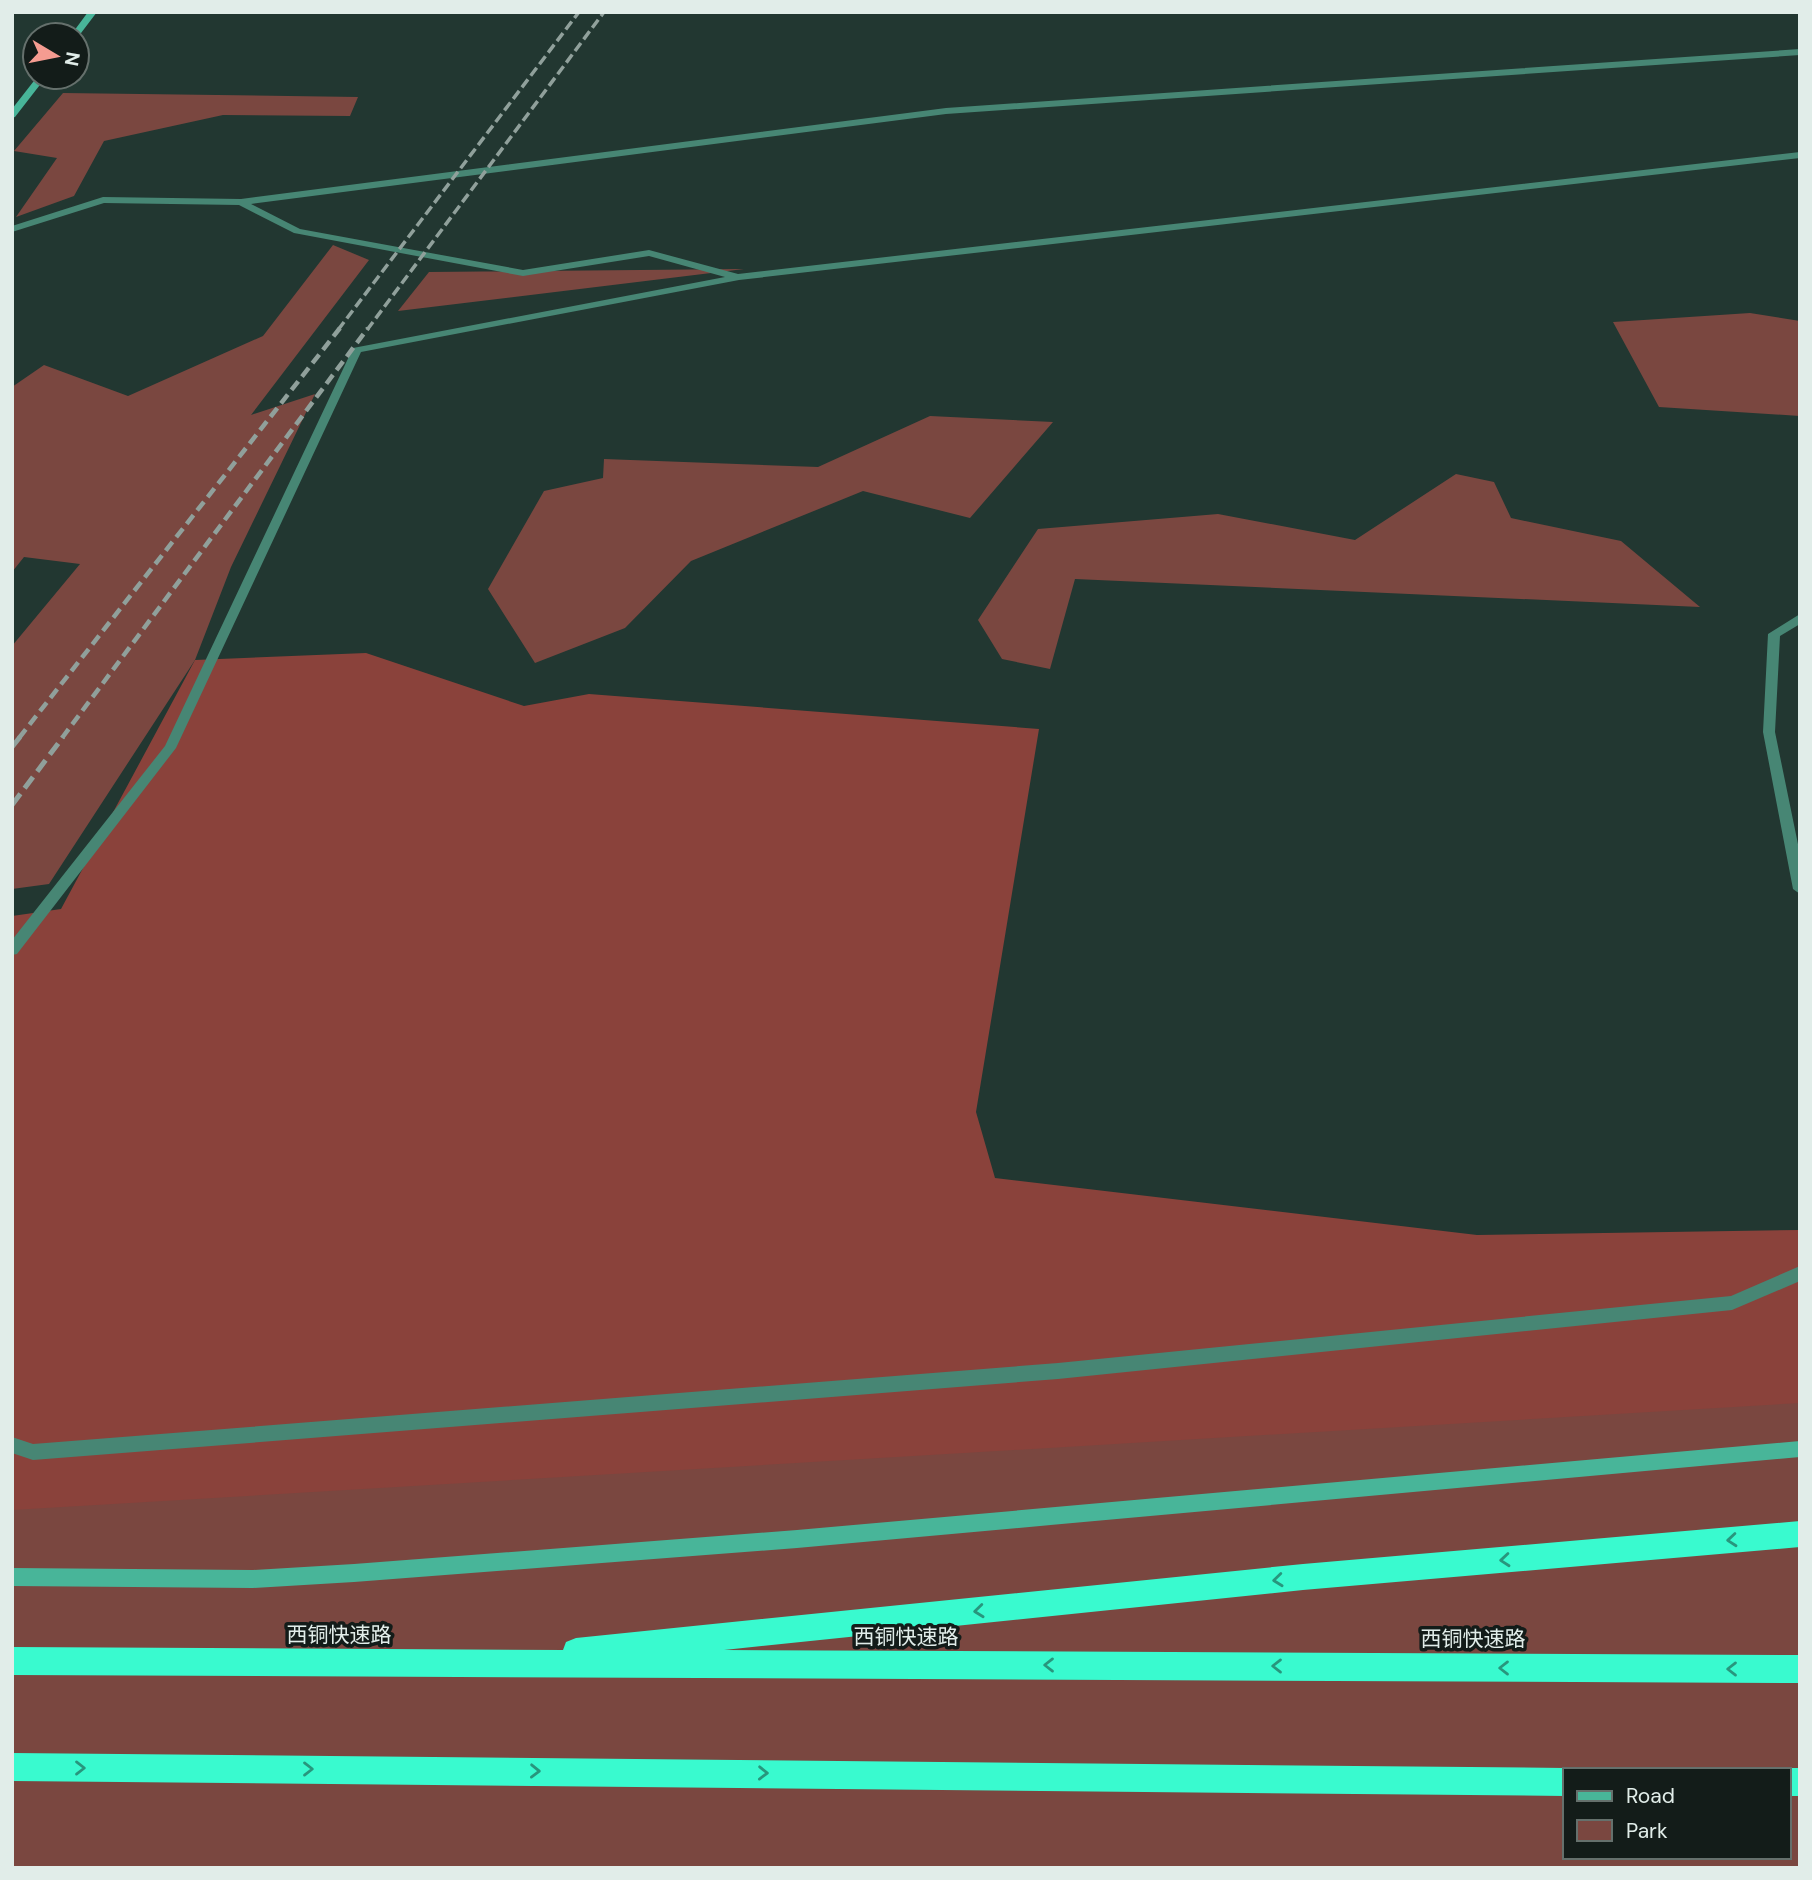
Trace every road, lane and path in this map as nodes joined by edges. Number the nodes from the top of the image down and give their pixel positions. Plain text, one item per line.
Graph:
1 (1800, 52) edge
2 (31, 91) edge
3 (12, 115) edge
4 (1800, 155) edge
5 (242, 202) junction
6 (12, 229) edge
7 (739, 277) junction
8 (1800, 618) edge
9 (1800, 889) edge
10 (12, 950) edge
11 (1800, 1273) edge
12 (12, 1445) edge
13 (1800, 1449) edge
14 (1800, 1534) edge
15 (12, 1577) edge
16 (12, 1661) edge
17 (458, 1664) junction
18 (1800, 1669) edge
19 (12, 1767) edge
20 (1563, 1782) edge

1 - 5 street
2 - 3 main road
4 - 7 street
5 - 6 street
5 - 7 street
7 - 10 street
8 - 9 street
11 - 12 street
13 - 15 main road
14 -> 17 highway
16 - 17 highway, 西铜快速路
18 -> 17 highway, 西铜快速路
19 -> 20 highway

